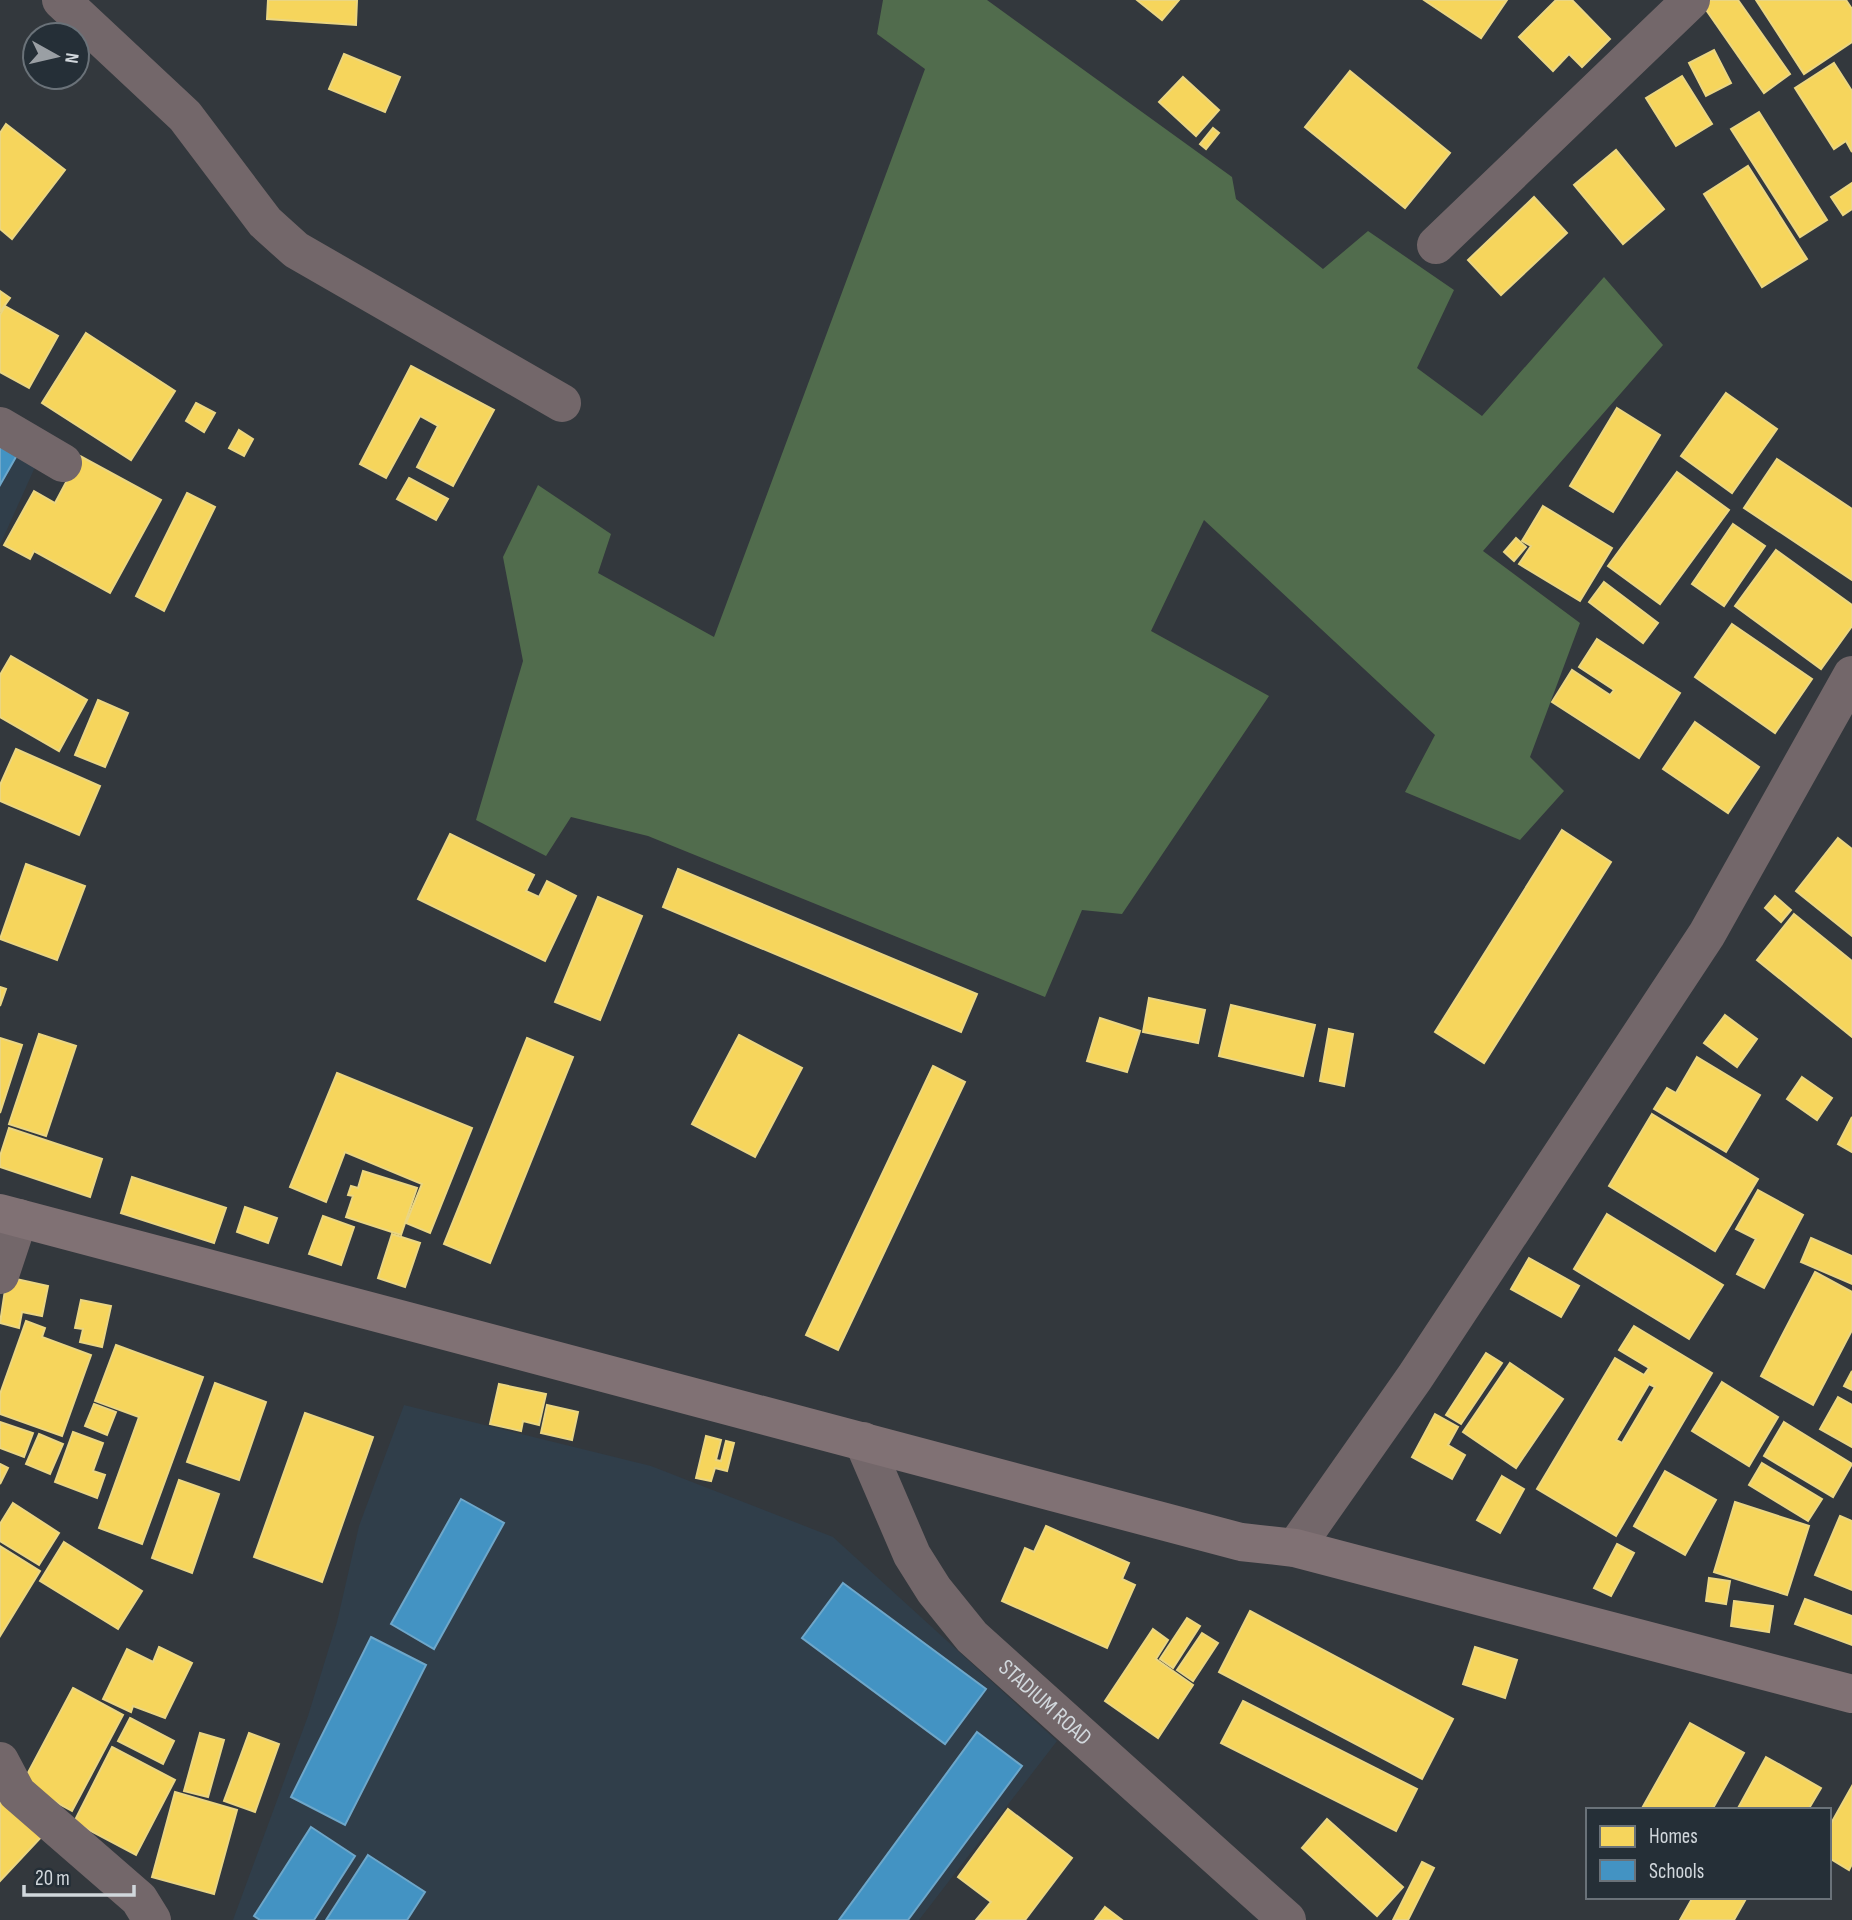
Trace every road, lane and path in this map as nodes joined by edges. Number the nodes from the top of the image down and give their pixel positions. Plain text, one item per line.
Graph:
1 (61, 0) edge
2 (1691, 0) edge
3 (1436, 245) dead end
4 (562, 403) dead end
5 (0, 426) edge
6 (63, 463) dead end
7 (1852, 675) edge
8 (9, 1215) edge
9 (0, 1275) edge
10 (863, 1441) junction
11 (1295, 1548) junction
12 (1852, 1694) edge
13 (0, 1761) edge
14 (152, 1920) edge
15 (1287, 1920) edge

1 - 4 street
2 - 3 street
5 - 6 street
7 - 11 street
8 - 9 street
8 - 10 main road
10 - 11 main road
10 - 15 street, STADIUM ROAD
11 - 12 main road
13 - 14 street

